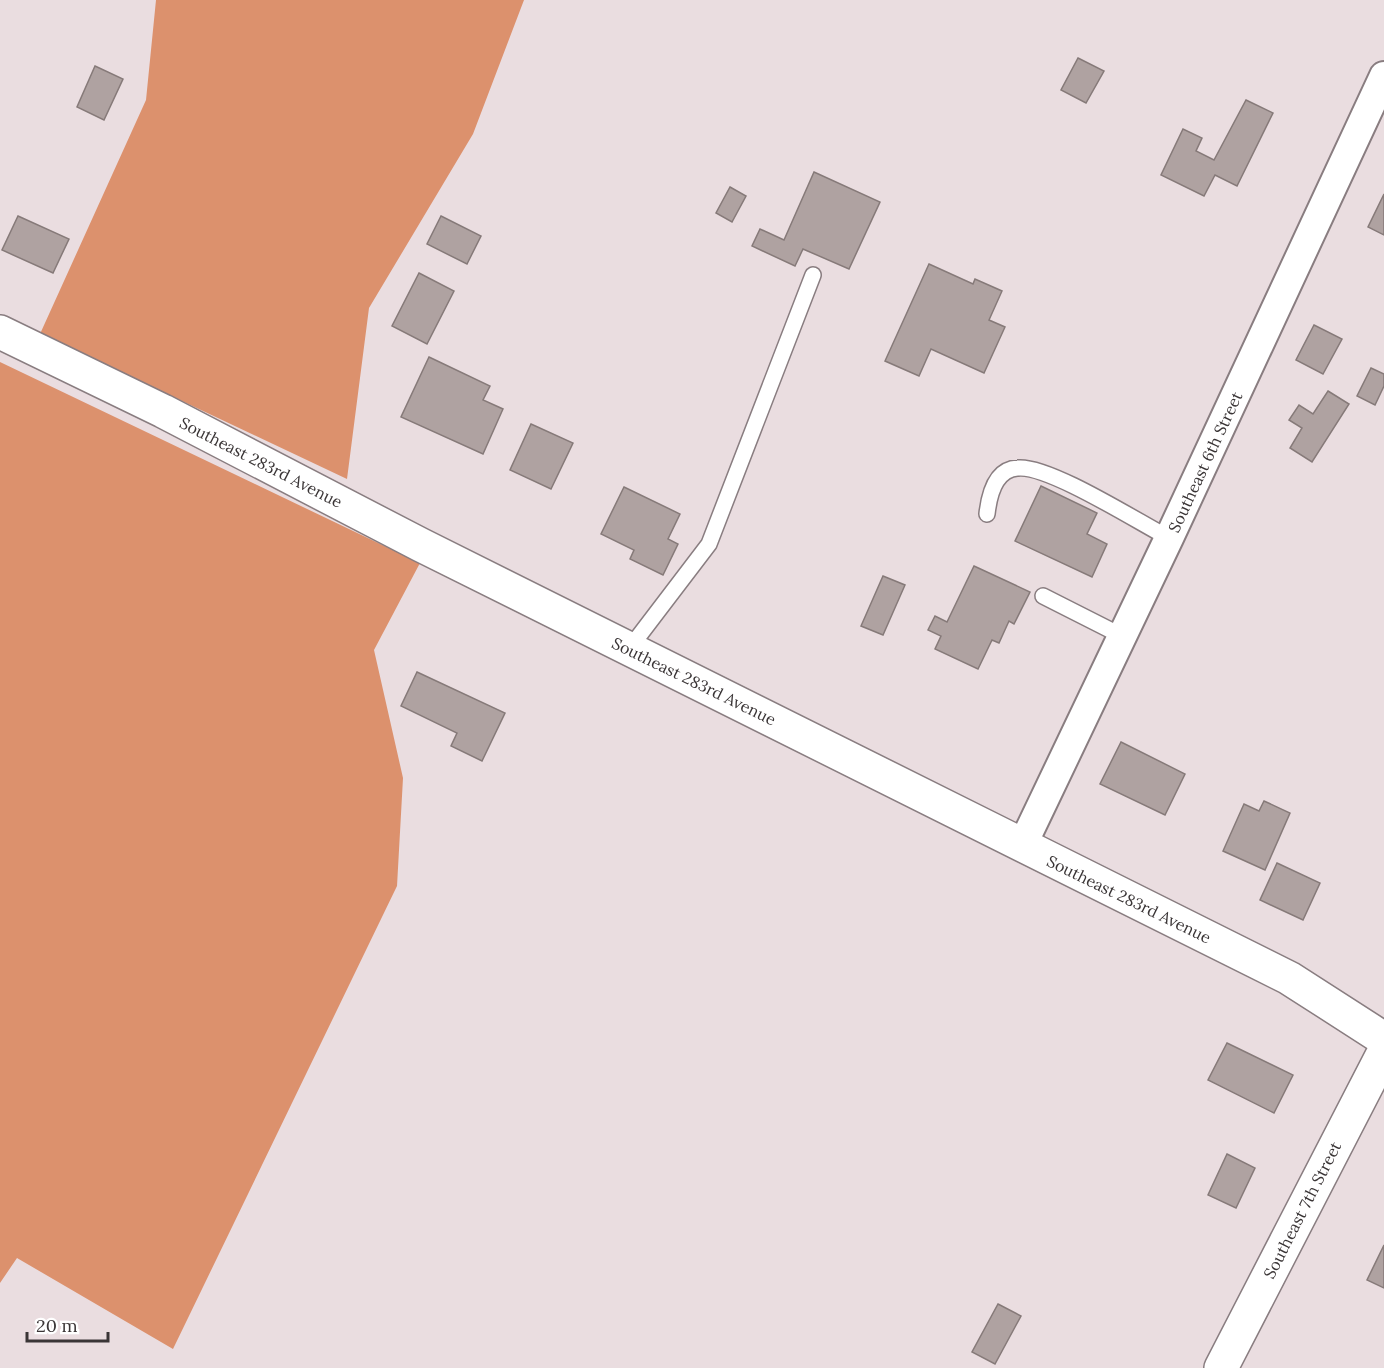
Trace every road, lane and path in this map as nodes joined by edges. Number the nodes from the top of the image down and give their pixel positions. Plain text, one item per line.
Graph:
1 (1384, 76) edge
2 (813, 275) dead end
3 (0, 332) edge
4 (987, 514) dead end
5 (1169, 538) junction
6 (1043, 596) dead end
7 (1122, 636) junction
8 (629, 649) junction
9 (1023, 846) junction
10 (1384, 1039) edge
11 (1384, 1052) edge
12 (1221, 1368) edge

1 - 5 street, Southeast 6th Street
2 - 8 lane
3 - 8 street, Southeast 283rd Avenue
4 - 5 lane
5 - 7 street, Southeast 6th Street
6 - 7 lane
7 - 9 street, Southeast 6th Street
8 - 9 street, Southeast 283rd Avenue
9 - 10 street, Southeast 283rd Avenue
11 - 12 street, Southeast 7th Street

